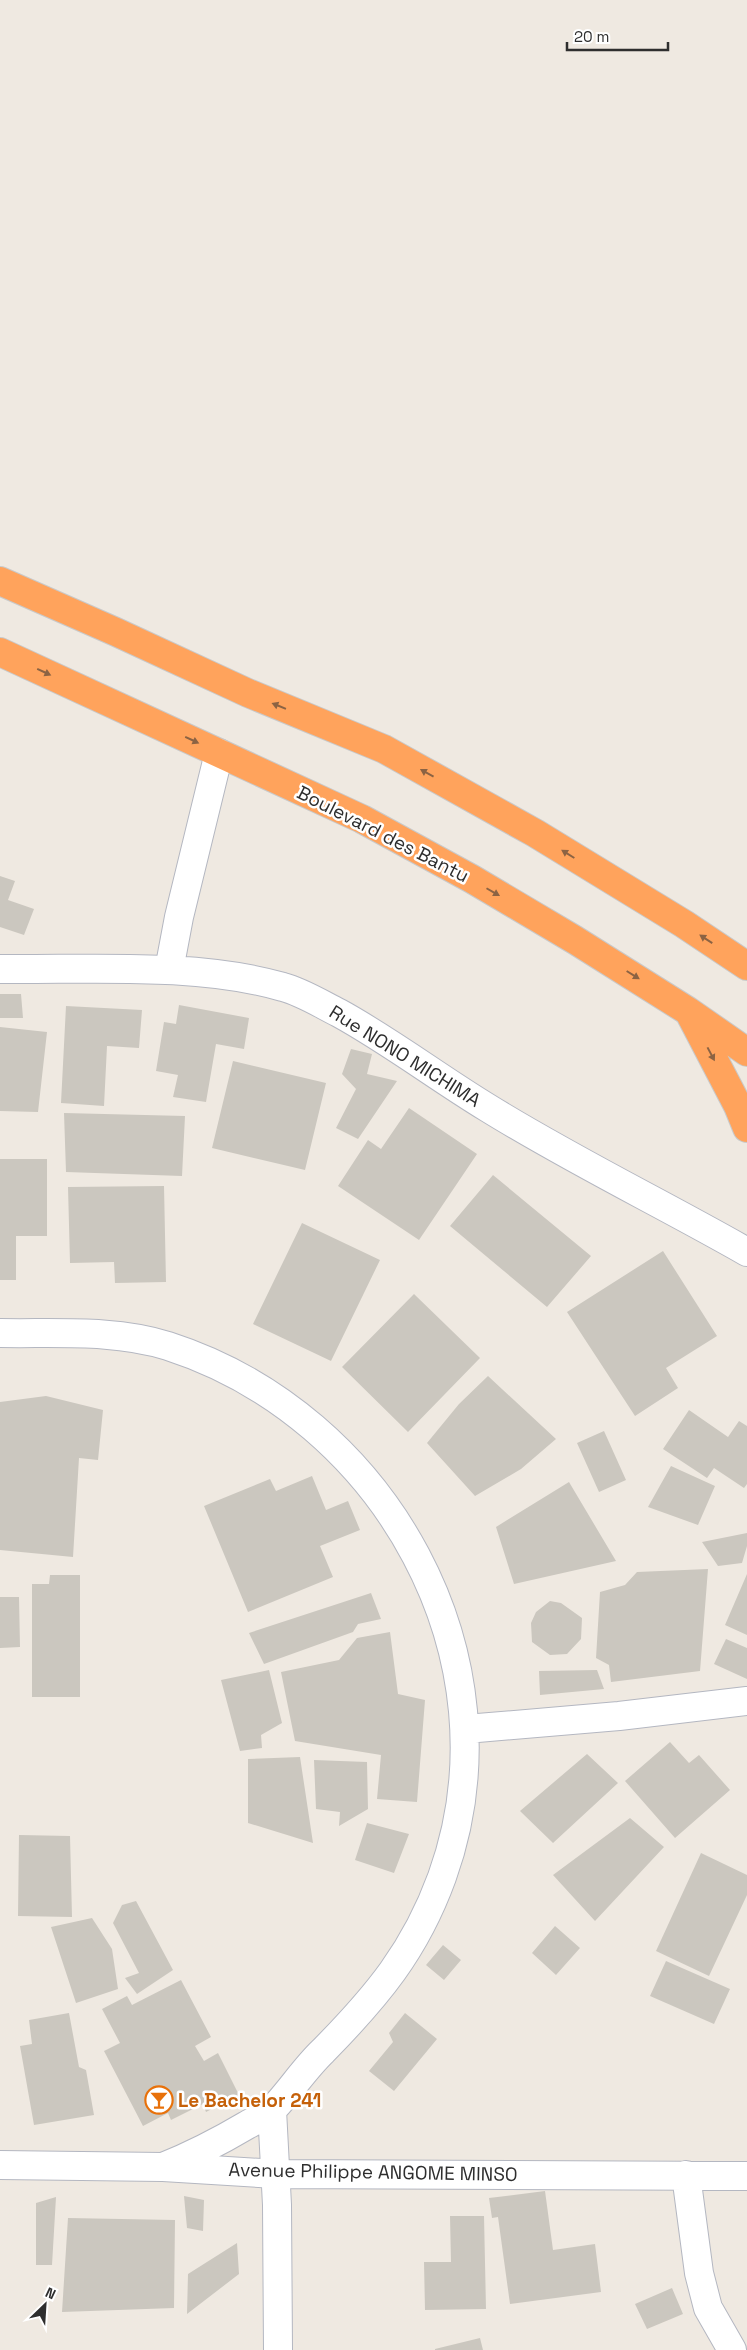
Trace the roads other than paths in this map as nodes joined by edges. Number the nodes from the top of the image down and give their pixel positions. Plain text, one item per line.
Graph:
1 (0, 581) edge
2 (0, 652) edge
3 (219, 753) junction
4 (747, 966) edge
5 (0, 969) edge
6 (169, 970) junction
7 (688, 1011) junction
8 (747, 1052) edge
9 (747, 1128) edge
10 (747, 1252) edge
11 (0, 1333) edge
12 (747, 1701) edge
13 (466, 1729) junction
14 (272, 2110) junction
15 (0, 2165) edge
16 (164, 2167) junction
17 (276, 2174) junction
18 (686, 2175) junction
19 (747, 2176) edge
20 (278, 2350) edge
21 (732, 2350) edge

4 -> 1 highway
2 -> 3 highway, Boulevard des Bantu
3 - 6 street
3 -> 7 highway, Boulevard des Bantu
5 - 6 street, Rue NONO MICHIMA
6 - 10 street, Rue NONO MICHIMA
7 - 8 highway, Boulevard des Bantu
7 -> 9 highway
11 - 13 street
12 - 13 street
13 - 14 street
14 - 16 street
14 - 17 street
15 - 16 street, Avenue Philippe ANGOME MINSO
16 - 17 street, Avenue Philippe ANGOME MINSO
17 - 18 street, Avenue Philippe ANGOME MINSO
17 - 20 street
18 - 19 street, Avenue Philippe ANGOME MINSO
18 - 21 street

